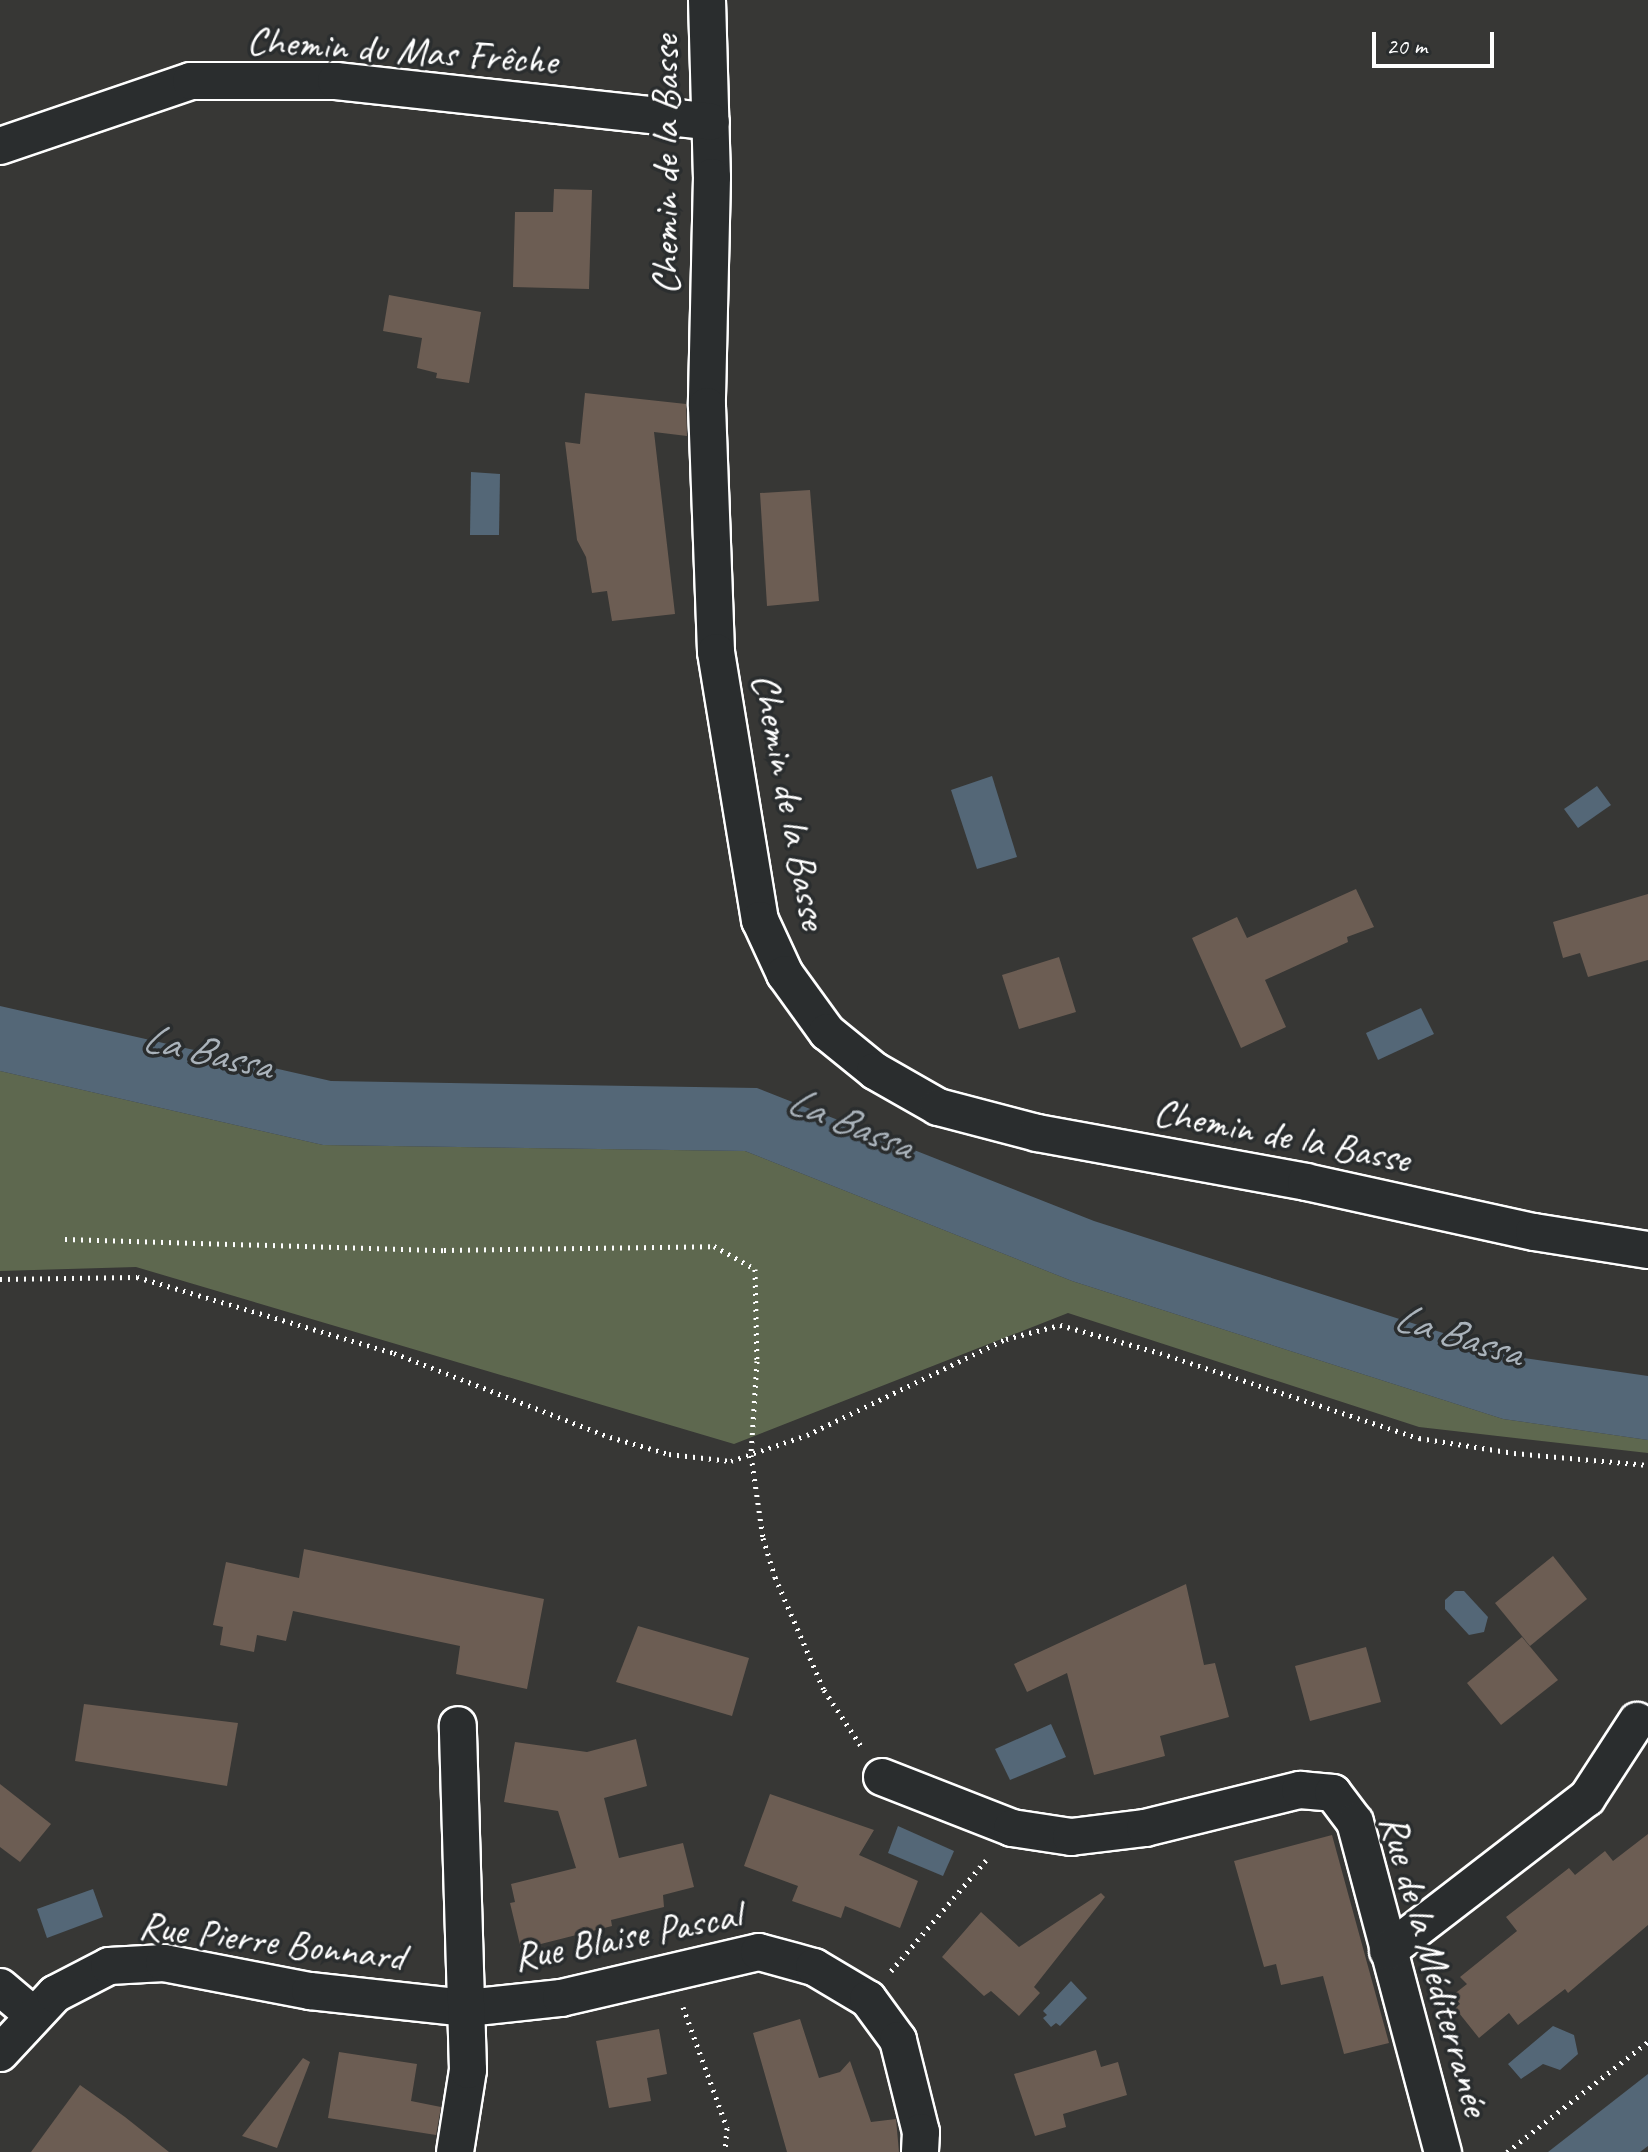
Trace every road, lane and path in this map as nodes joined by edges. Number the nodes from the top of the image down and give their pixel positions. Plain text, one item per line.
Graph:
1 (707, 0) edge
2 (711, 122) junction
3 (0, 146) edge
4 (65, 1239) dead end
5 (1648, 1250) edge
6 (0, 1279) edge
7 (751, 1455) junction
8 (1648, 1465) edge
9 (1637, 1721) dead end
10 (458, 1725) dead end
11 (882, 1777) joint
12 (1012, 1828) junction
13 (1388, 1951) junction
14 (670, 1972) junction
15 (0, 1987) edge
16 (868, 1999) junction
17 (467, 2008) junction
18 (33, 2015) junction
19 (1648, 2042) edge
20 (1, 2049) edge
21 (455, 2152) edge
22 (725, 2152) edge
23 (920, 2152) edge
24 (1443, 2152) edge
25 (1507, 2152) edge

1 - 2 street, Chemin de la Basse
2 - 3 street, Chemin du Mas Frêche
2 - 5 street, Chemin de la Basse
4 - 7 path
6 - 7 path
7 - 8 path
7 - 11 path
9 - 13 street
10 - 17 street
11 - 12 street, Rue de la Méditerranée
12 - 13 street, Rue de la Méditerranée
12 - 16 path
13 - 24 street, Rue de la Méditerranée
14 - 16 street, Rue Blaise Pascal
14 - 17 street, Rue Blaise Pascal
14 - 22 path
15 - 18 street
16 - 23 street, Rue Blaise Pascal
17 - 18 street, Rue Pierre Bonnard
17 - 21 street
18 - 20 street, Rue Pierre Bonnard
19 - 25 path

